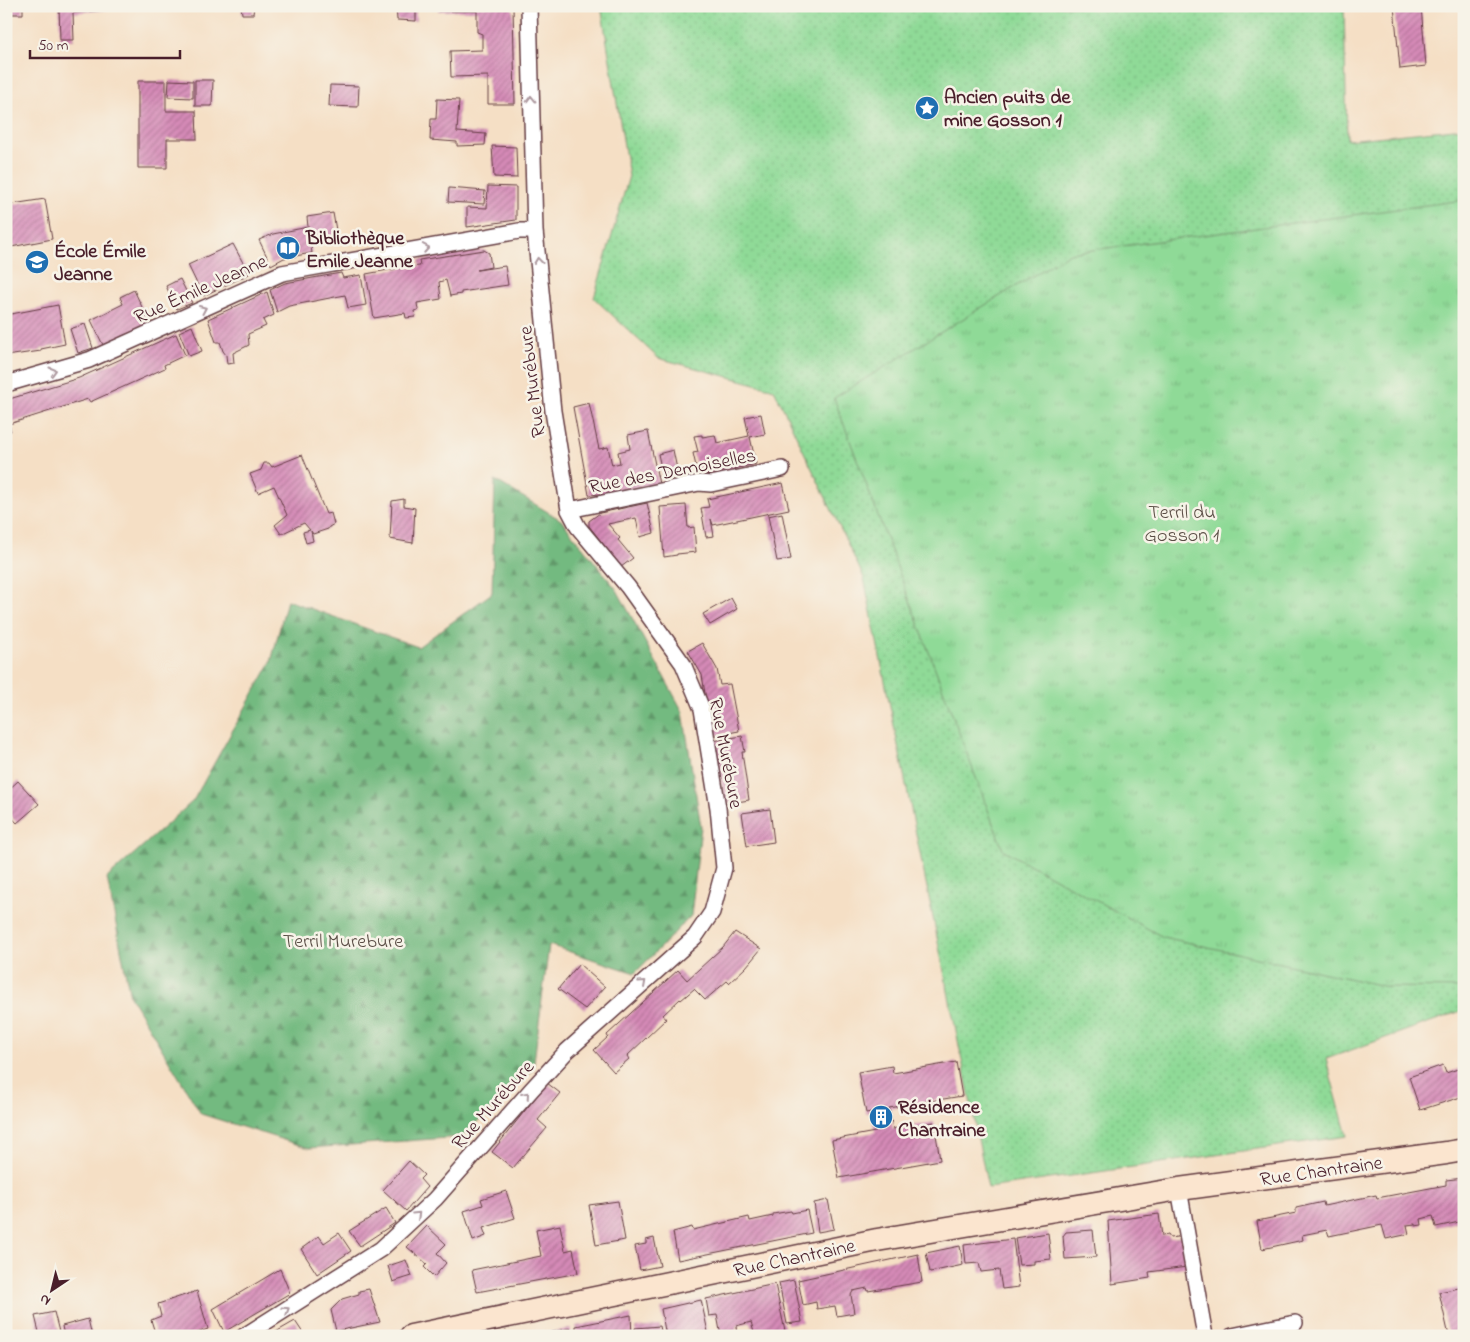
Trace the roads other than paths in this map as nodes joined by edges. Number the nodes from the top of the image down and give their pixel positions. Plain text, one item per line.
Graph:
1 (529, 6) edge
2 (535, 231) junction
3 (6, 384) edge
4 (782, 469) dead end
5 (569, 510) junction
6 (1464, 1150) edge
7 (1179, 1189) junction
8 (1294, 1323) dead end
9 (244, 1336) edge
10 (411, 1336) edge
11 (1205, 1336) edge
12 (1232, 1336) edge

2 -> 1 street, Rue Murébure
3 -> 2 street, Rue Émile Jeanne
5 -> 2 street, Rue Murébure
4 - 5 street, Rue des Demoiselles
9 -> 5 street, Rue Murébure
6 - 7 street, Rue Chantraine
7 - 10 street, Rue Chantraine
7 - 11 street
8 - 12 street

